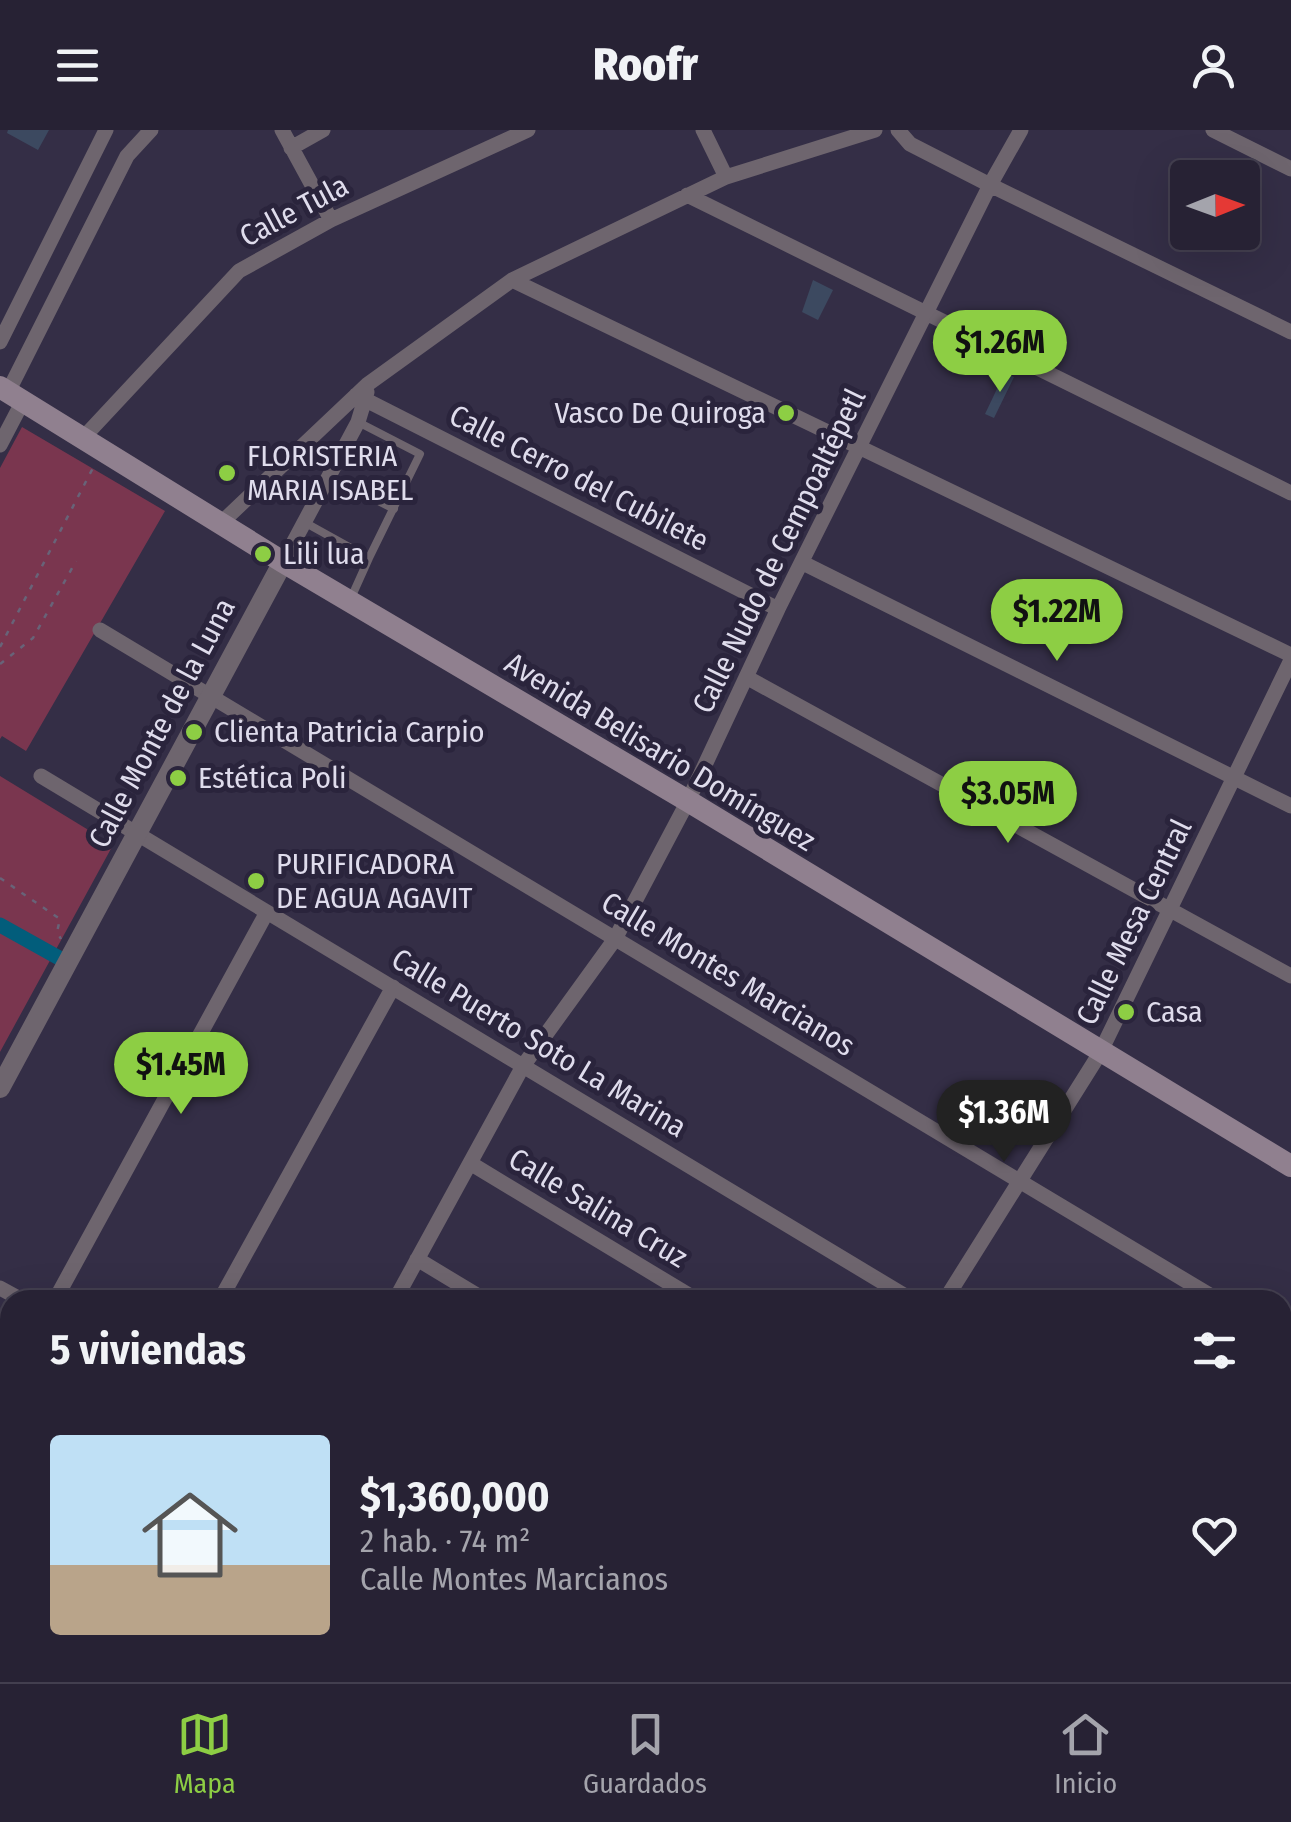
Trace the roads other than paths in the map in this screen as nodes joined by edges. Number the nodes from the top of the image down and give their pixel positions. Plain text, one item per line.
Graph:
1 (106, 130) edge
2 (151, 130) edge
3 (282, 130) edge
4 (323, 130) edge
5 (528, 130) edge
6 (703, 130) edge
7 (875, 130) edge
8 (898, 130) edge
9 (1021, 130) edge
10 (1212, 130) edge
11 (291, 148) junction
12 (1291, 169) edge
13 (726, 177) junction
14 (990, 186) junction
15 (687, 195) junction
16 (332, 220) junction
17 (512, 280) junction
18 (928, 312) junction
19 (1291, 332) edge
20 (0, 342) edge
21 (10, 393) edge
22 (363, 393) junction
23 (358, 422) junction
24 (93, 444) junction
25 (0, 445) edge
26 (859, 448) junction
27 (329, 476) junction
28 (1291, 493) edge
29 (394, 509) junction
30 (304, 522) junction
31 (220, 524) junction
32 (369, 558) junction
33 (282, 562) junction
34 (803, 563) junction
35 (349, 602) junction
36 (778, 609) junction
37 (100, 630) dead end
38 (1291, 658) edge
39 (746, 677) junction
40 (210, 696) junction
41 (41, 776) dead end
42 (1234, 778) junction
43 (688, 801) junction
44 (1291, 806) edge
45 (136, 833) junction
46 (1170, 910) junction
47 (268, 912) junction
48 (615, 938) junction
49 (1291, 976) edge
50 (393, 988) junction
51 (1100, 1053) junction
52 (523, 1066) junction
53 (0, 1088) edge
54 (470, 1164) junction
55 (1291, 1166) edge
56 (1020, 1182) junction
57 (417, 1259) junction
58 (60, 1290) edge
59 (226, 1290) edge
60 (400, 1290) edge
61 (468, 1290) edge
62 (680, 1290) edge
63 (895, 1290) edge
64 (952, 1290) edge
65 (1201, 1290) edge

1 - 20 street
2 - 21 street
3 - 11 street
4 - 11 street
5 - 16 street, Calle Tula
6 - 13 street
7 - 13 street
8 - 14 street
9 - 14 street, Calle Nudo de Cempoaltépetl
10 - 12 street
11 - 16 street
13 - 15 street
14 - 18 street, Calle Nudo de Cempoaltépetl
14 - 19 street
15 - 17 street
15 - 18 street
16 - 24 street, Calle Tula
17 - 22 street
17 - 26 street
18 - 26 street, Calle Nudo de Cempoaltépetl
18 - 28 street
21 - 24 main road, Avenida Belisario Domínguez
21 - 25 street
22 - 23 street, Calle Monte de la Luna
22 - 31 street
22 - 36 street, Calle Cerro del Cubilete
23 - 27 street, Calle Monte de la Luna
23 - 29 lane
24 - 31 main road, Avenida Belisario Domínguez
26 - 34 street, Calle Nudo de Cempoaltépetl
26 - 38 street
27 - 29 lane
27 - 30 street, Calle Monte de la Luna
29 - 32 lane
30 - 32 lane
30 - 33 street, Calle Monte de la Luna
31 - 33 main road, Avenida Belisario Domínguez
32 - 35 lane
33 - 35 main road, Avenida Belisario Domínguez
33 - 40 street, Calle Monte de la Luna
34 - 36 street, Calle Nudo de Cempoaltépetl
34 - 42 street
35 - 43 main road, Avenida Belisario Domínguez
36 - 39 street, Calle Nudo de Cempoaltépetl
37 - 40 street, Calle Montes Marcianos
38 - 42 street, Calle Mesa Central
39 - 43 street, Calle Nudo de Cempoaltépetl
39 - 46 street
40 - 45 street, Calle Monte de la Luna
40 - 48 street, Calle Montes Marcianos
41 - 45 street, Calle Puerto Soto La Marina
42 - 44 street
42 - 46 street, Calle Mesa Central
43 - 48 street, Calle Nudo de Cempoaltépetl
43 - 51 main road, Avenida Belisario Domínguez
45 - 47 street, Calle Puerto Soto La Marina
45 - 53 street, Calle Monte de la Luna
46 - 49 street
46 - 51 street, Calle Mesa Central
47 - 50 street, Calle Puerto Soto La Marina
47 - 58 street
48 - 52 street, Calle Nudo de Cempoaltépetl
48 - 56 street, Calle Montes Marcianos
50 - 52 street, Calle Puerto Soto La Marina
50 - 59 street
51 - 55 main road, Avenida Belisario Domínguez
51 - 56 street, Calle Mesa Central
52 - 54 street, Calle Nudo de Cempoaltépetl
52 - 63 street, Calle Puerto Soto La Marina
54 - 57 street, Calle Nudo de Cempoaltépetl
54 - 62 street, Calle Salina Cruz
56 - 64 street, Calle Mesa Central
56 - 65 street, Calle Montes Marcianos
57 - 60 street, Calle Nudo de Cempoaltépetl
57 - 61 street

